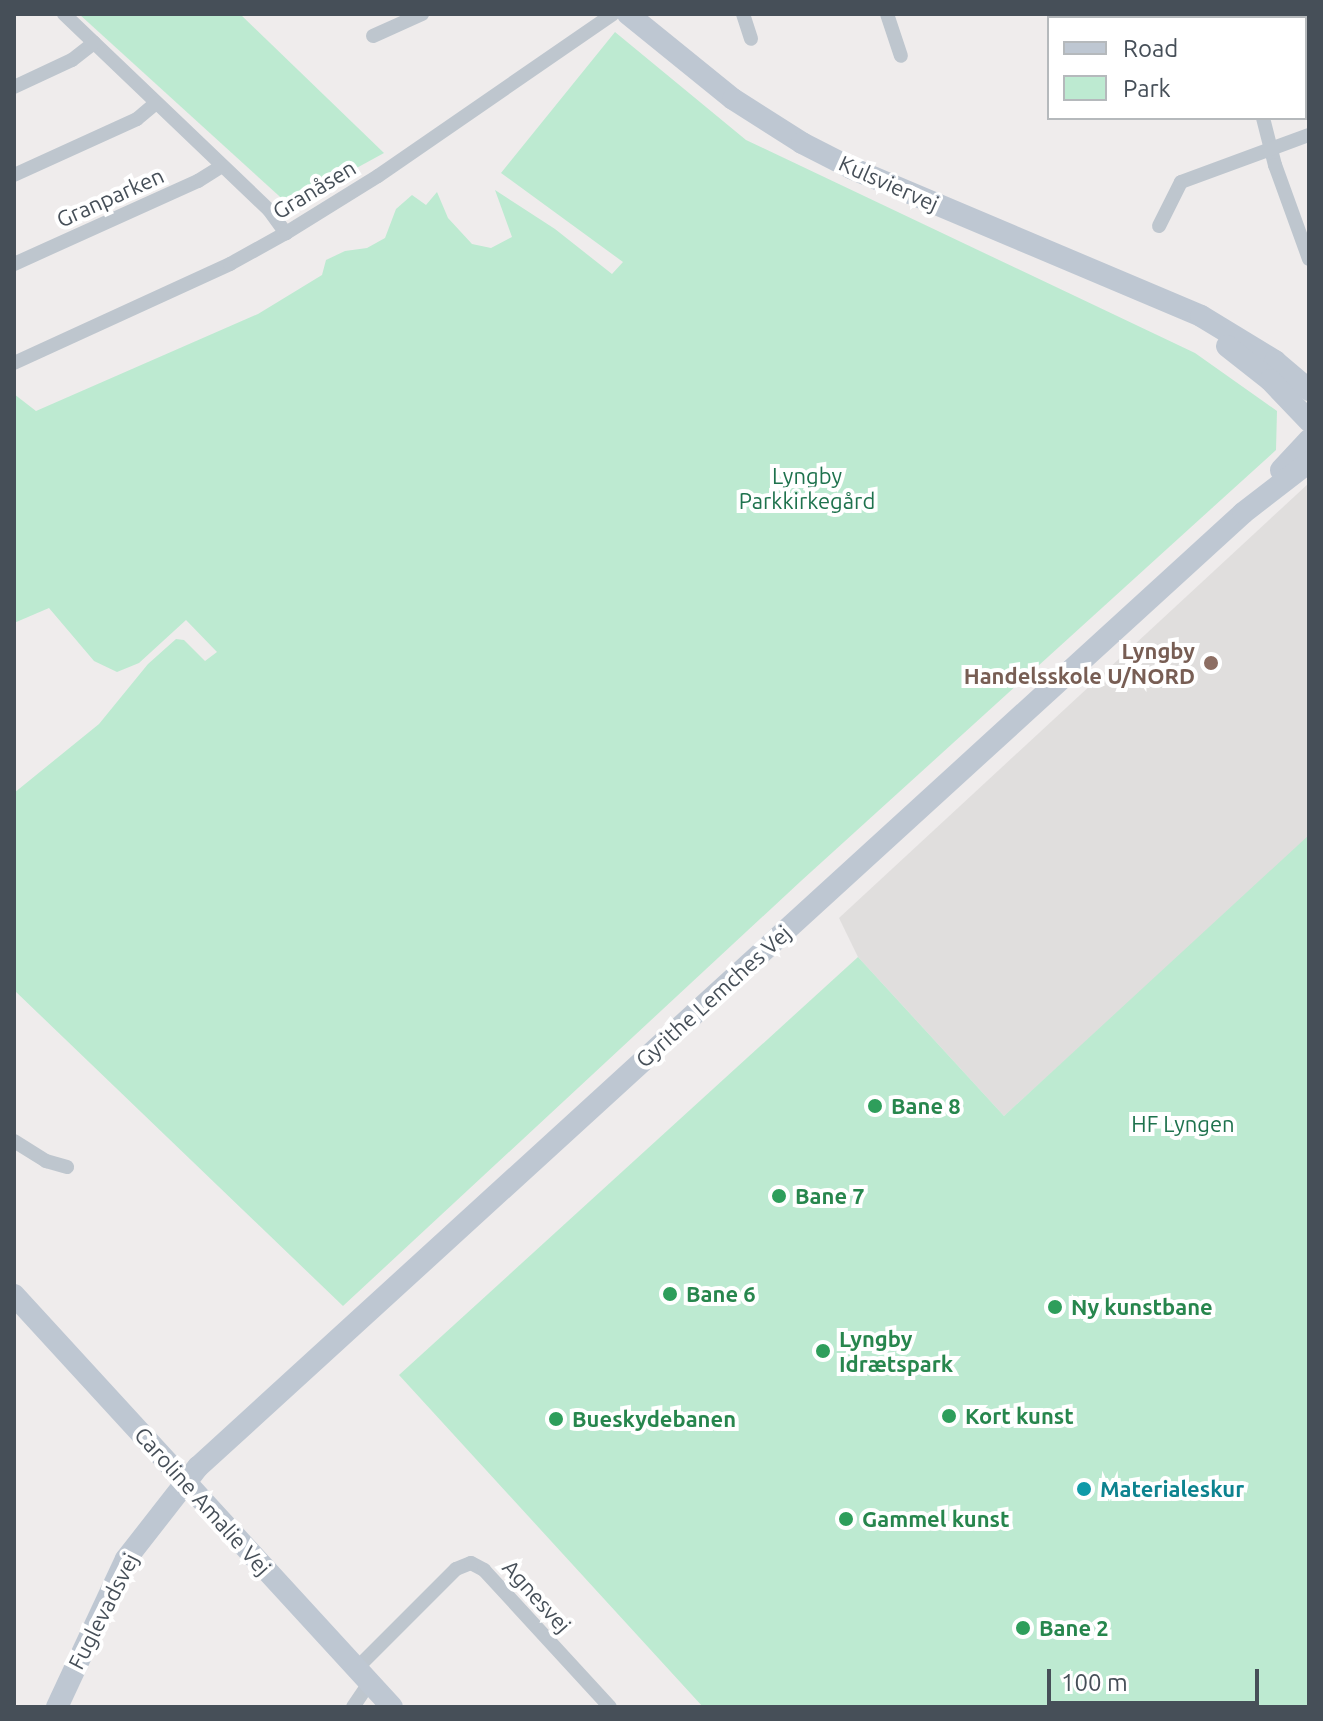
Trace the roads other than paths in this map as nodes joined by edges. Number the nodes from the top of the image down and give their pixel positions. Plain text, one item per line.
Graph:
1 (64, 14) edge
2 (422, 14) edge
3 (613, 14) edge
4 (628, 14) edge
5 (743, 14) edge
6 (887, 14) edge
7 (373, 36) dead end
8 (751, 39) dead end
9 (94, 43) junction
10 (901, 56) dead end
11 (14, 87) edge
12 (156, 103) junction
13 (1264, 120) edge
14 (1309, 135) edge
15 (1271, 149) junction
16 (222, 166) junction
17 (14, 175) edge
18 (1159, 226) dead end
19 (286, 233) junction
20 (1309, 259) edge
21 (14, 264) edge
22 (1175, 306) junction
23 (14, 363) edge
24 (1309, 390) edge
25 (1309, 421) edge
26 (1309, 440) edge
27 (1309, 462) edge
28 (1243, 513) junction
29 (14, 1141) edge
30 (67, 1167) dead end
31 (14, 1295) edge
32 (187, 1482) junction
33 (364, 1675) junction
34 (57, 1707) edge
35 (353, 1707) edge
36 (392, 1707) edge
37 (610, 1707) edge

1 - 9 street
2 - 7 street
3 - 19 street, Granåsen
4 - 22 street, Kulsviervej
5 - 8 street
6 - 10 street
9 - 11 street
9 - 12 street
12 - 16 street
12 - 17 street
13 - 15 street
14 - 15 street
15 - 18 street
15 - 20 street
16 - 19 street
16 - 21 street, Granparken
19 - 23 street, Granåsen
22 - 24 street, Kulsviervej
22 - 25 street, Kulsviervej
26 - 28 street, Gyrithe Lemches Vej
27 - 28 street, Gyrithe Lemches Vej
28 - 32 street, Gyrithe Lemches Vej
29 - 30 street
31 - 32 street, Caroline Amalie Vej
32 - 33 street, Caroline Amalie Vej
32 - 34 street, Fuglevadsvej
33 - 35 street
33 - 36 street, Caroline Amalie Vej
33 - 37 street, Agnesvej

